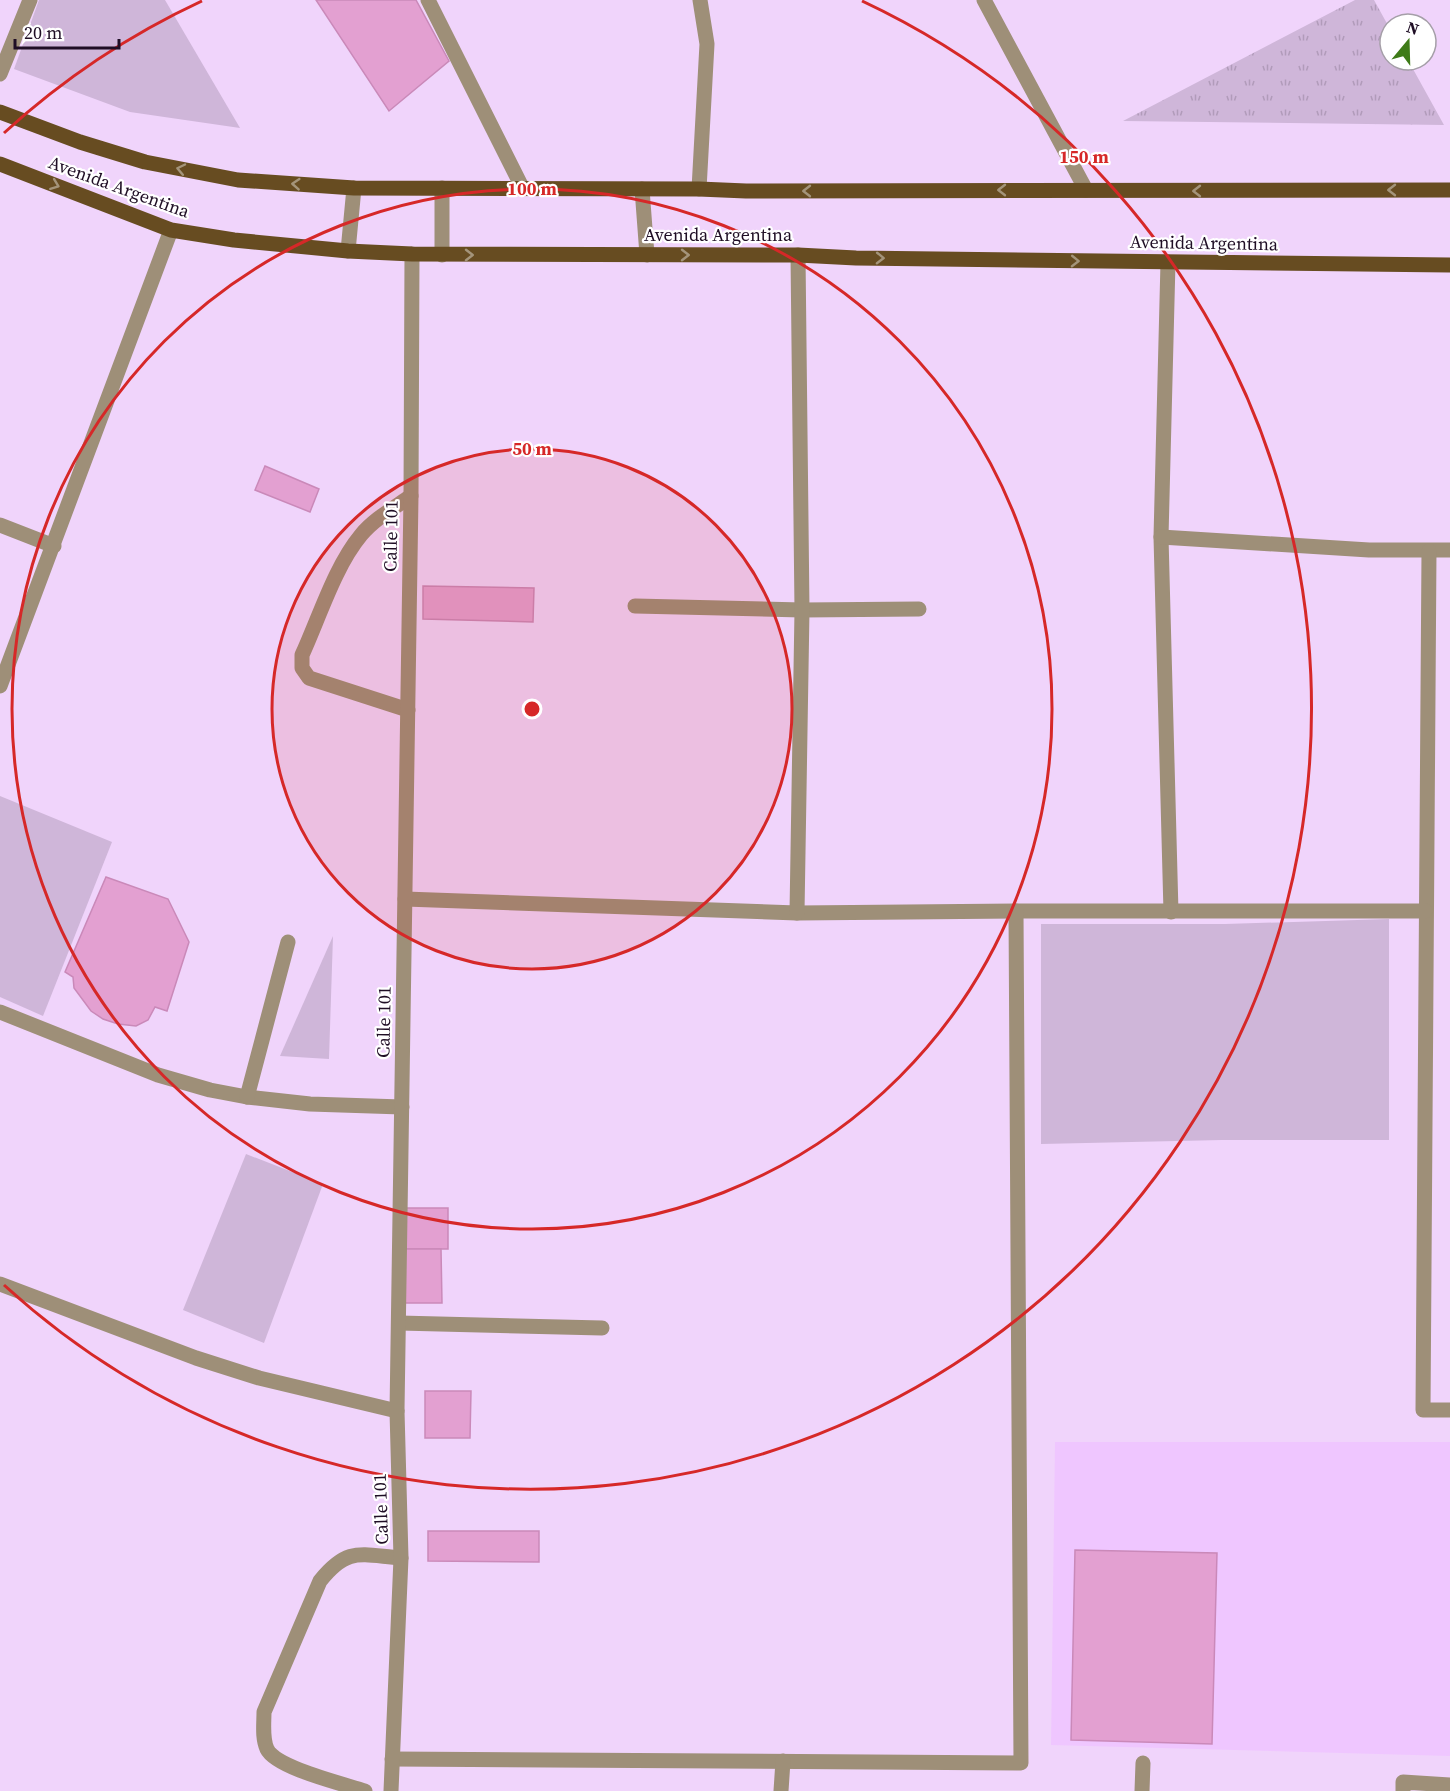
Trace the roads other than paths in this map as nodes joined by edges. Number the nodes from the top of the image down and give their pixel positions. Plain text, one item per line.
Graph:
1 (30, 0) edge
2 (428, 0) edge
3 (700, 0) edge
4 (984, 0) edge
5 (0, 74) edge
6 (0, 112) edge
7 (0, 164) edge
8 (354, 188) junction
9 (442, 188) junction
10 (523, 189) junction
11 (642, 189) junction
12 (699, 189) junction
13 (1086, 190) junction
14 (1450, 190) edge
15 (171, 230) junction
16 (348, 251) junction
17 (412, 254) junction
18 (442, 255) junction
19 (647, 255) junction
20 (798, 255) junction
21 (1168, 262) junction
22 (1450, 265) edge
23 (411, 496) junction
24 (0, 525) edge
25 (1161, 537) junction
26 (54, 546) junction
27 (1450, 550) edge
28 (1429, 551) junction
29 (635, 606) dead end
30 (919, 609) dead end
31 (802, 610) junction
32 (0, 686) edge
33 (408, 710) junction
34 (405, 899) junction
35 (1016, 911) junction
36 (1425, 911) junction
37 (1171, 912) junction
38 (797, 913) junction
39 (288, 942) dead end
40 (0, 1012) edge
41 (247, 1097) junction
42 (402, 1107) junction
43 (0, 1284) edge
44 (399, 1323) junction
45 (602, 1328) dead end
46 (1450, 1410) edge
47 (398, 1411) junction
48 (401, 1558) junction
49 (392, 1759) junction
50 (783, 1761) junction
51 (1143, 1764) dead end
52 (1450, 1785) edge
53 (365, 1791) edge
54 (391, 1791) edge
55 (782, 1791) edge
56 (1142, 1791) edge
57 (1403, 1791) edge

1 - 5 street
2 - 10 street
3 - 12 street
4 - 13 street
8 -> 6 main road, Avenida Argentina
7 -> 15 main road, Avenida Argentina
8 - 9 main road, Avenida Argentina
8 - 16 street
9 - 10 main road, Avenida Argentina
9 - 18 street
10 - 11 main road, Avenida Argentina
11 - 12 main road, Avenida Argentina
11 - 19 street
13 -> 12 main road, Avenida Argentina
14 -> 13 main road, Avenida Argentina
15 - 16 main road, Avenida Argentina
15 - 26 street
16 - 17 main road, Avenida Argentina
17 - 18 main road, Avenida Argentina
17 - 23 street, Calle 101
18 -> 19 main road, Avenida Argentina
19 -> 20 main road, Avenida Argentina
20 -> 21 main road, Avenida Argentina
20 - 31 street
21 - 22 main road, Avenida Argentina
21 - 25 street
23 - 33 street, Calle 101
23 - 33 street
24 - 26 street
25 - 28 street
25 - 37 street
26 - 32 street
27 - 28 street
28 - 36 street
29 - 31 street
30 - 31 street
31 - 38 street
33 - 34 street, Calle 101
34 - 38 street
34 - 42 street, Calle 101
35 - 37 street
35 - 38 street
35 - 50 street
36 - 37 street
36 - 46 street
39 - 41 street
40 - 41 street
41 - 42 street
42 - 44 street, Calle 101
43 - 47 street
44 - 45 street
44 - 47 street, Calle 101
47 - 48 street, Calle 101
48 - 49 street, Calle 101
48 - 53 street
49 - 50 street
49 - 54 street, Calle 101
50 - 55 street
51 - 56 street
52 - 57 street

